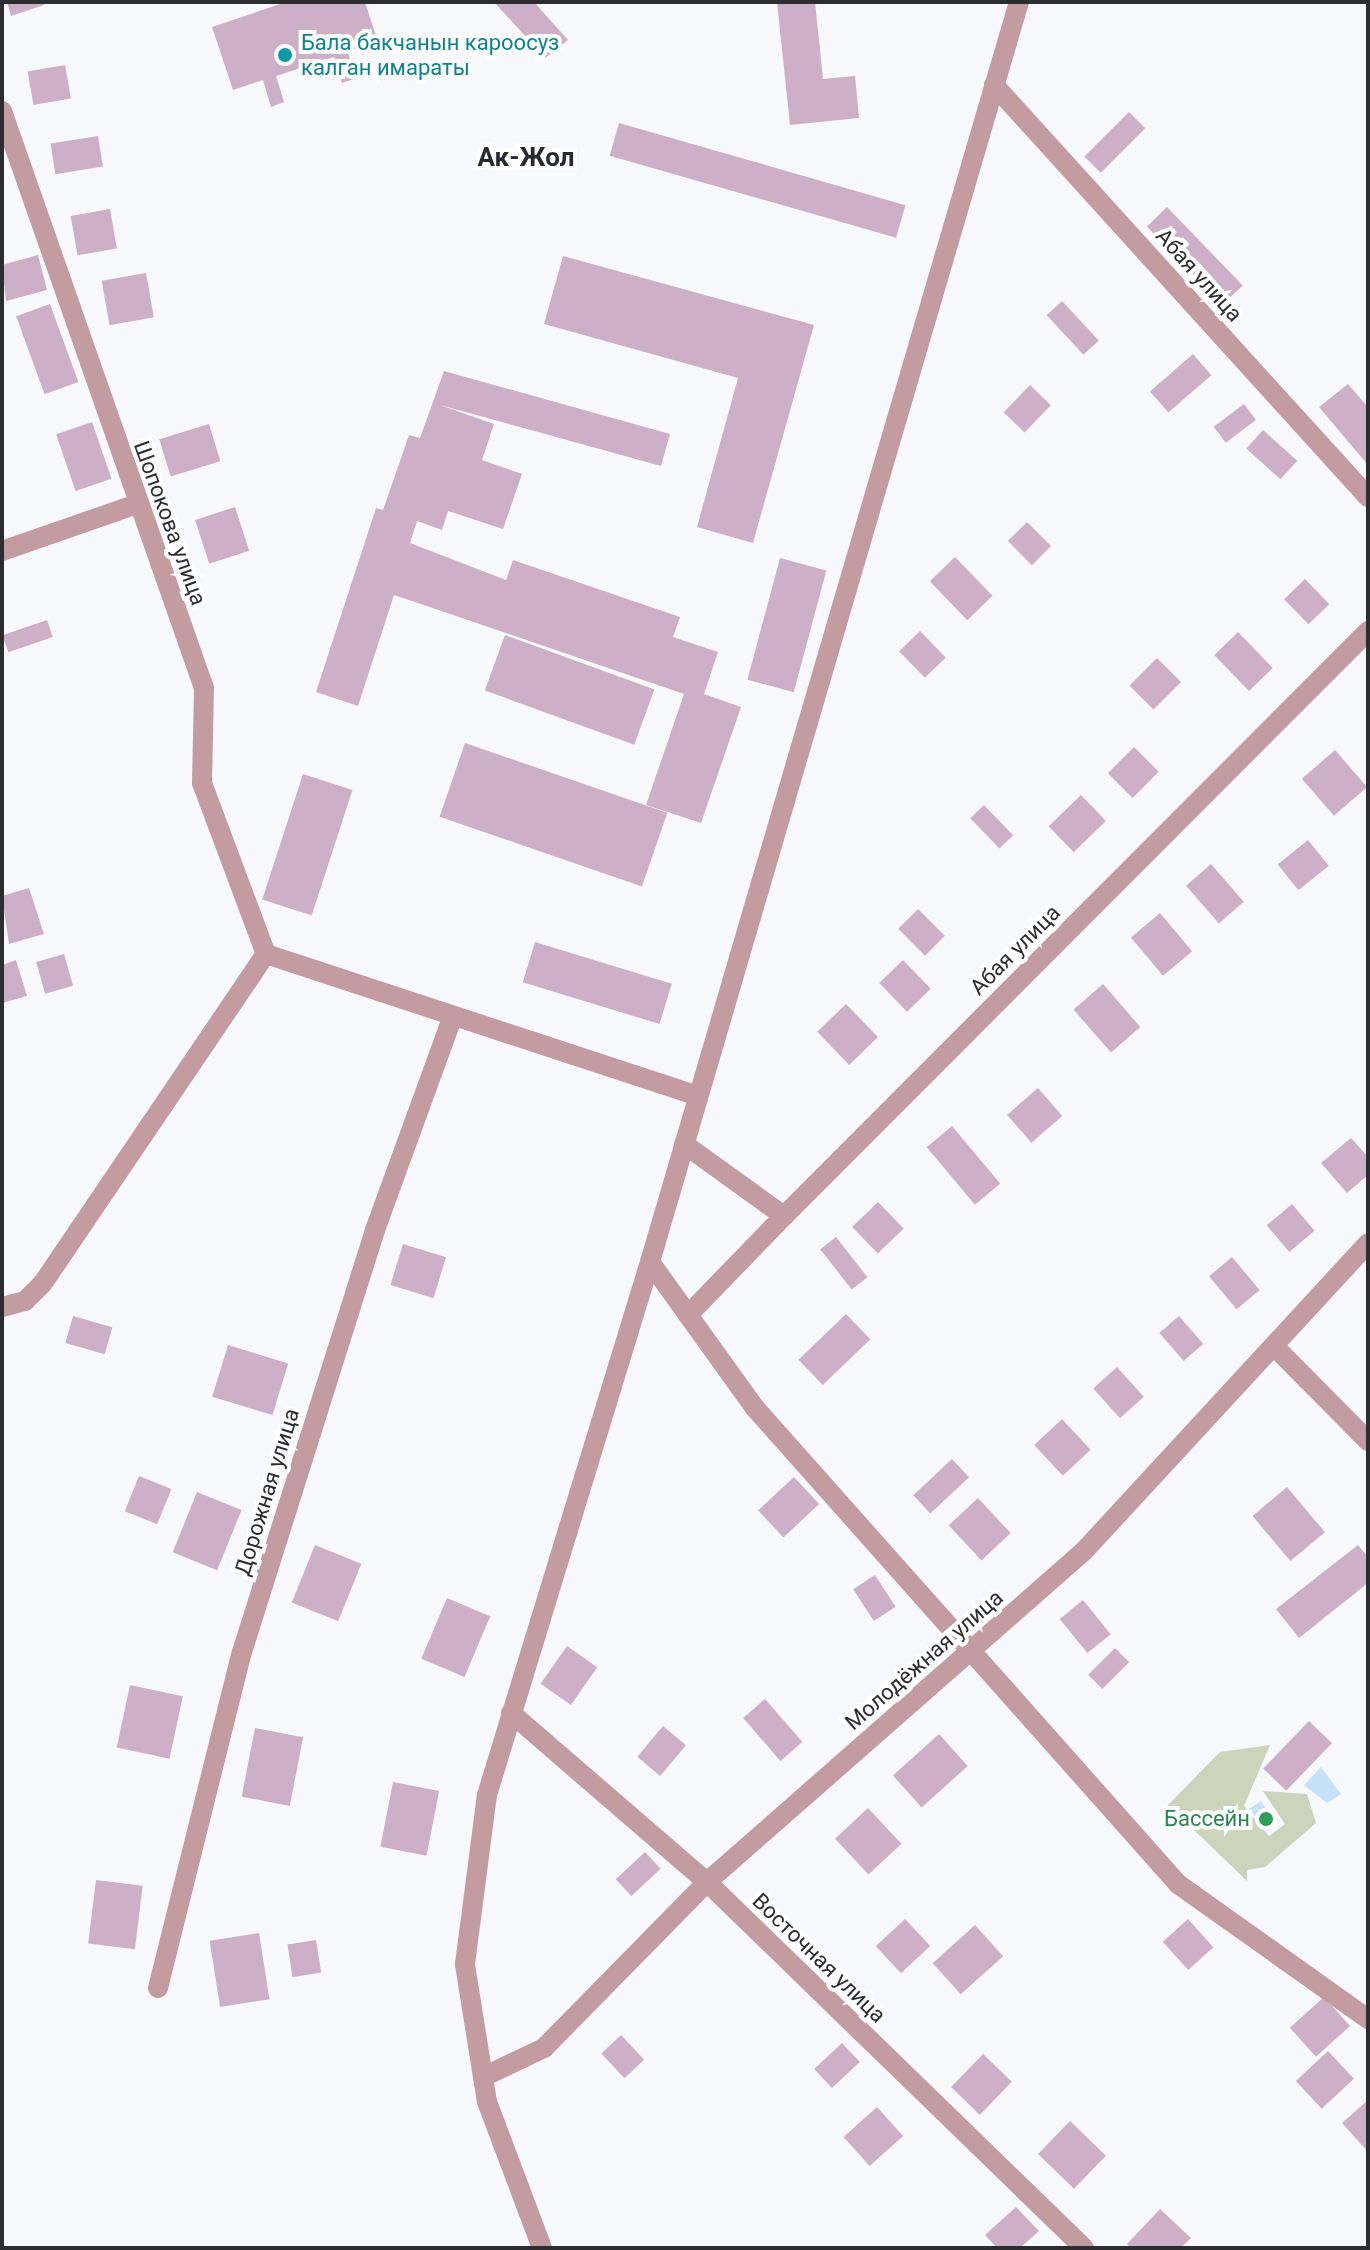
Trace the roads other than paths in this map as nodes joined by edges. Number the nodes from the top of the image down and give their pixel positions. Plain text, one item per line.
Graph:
1 (1019, 2) edge
2 (994, 85) junction
3 (2, 111) edge
4 (1368, 497) edge
5 (137, 504) junction
6 (2, 551) edge
7 (1368, 631) edge
8 (266, 954) junction
9 (452, 1018) junction
10 (698, 1096) junction
11 (684, 1144) junction
12 (784, 1216) junction
13 (1368, 1243) edge
14 (650, 1262) junction
15 (2, 1307) edge
16 (688, 1315) junction
17 (1276, 1348) junction
18 (1368, 1441) edge
19 (972, 1650) junction
20 (511, 1713) junction
21 (707, 1882) junction
22 (158, 1988) dead end
23 (1368, 2019) edge
24 (483, 2077) junction
25 (542, 2248) edge
26 (1084, 2248) edge

1 - 2 street
2 - 4 street, Абая улица
2 - 10 street
3 - 5 street, Шопокова улица
5 - 6 street
5 - 8 street, Шопокова улица
7 - 12 street, Абая улица
8 - 9 street
8 - 15 street
9 - 10 street
9 - 22 street, Дорожная улица
10 - 11 street
11 - 12 street
11 - 14 street
12 - 16 street, Абая улица
13 - 17 street, Молодёжная улица
14 - 16 street
14 - 20 street
16 - 19 street
17 - 18 street
17 - 19 street, Молодёжная улица
19 - 21 street, Молодёжная улица
19 - 23 street
20 - 21 street, Восточная улица
20 - 24 street
21 - 24 street, Молодёжная улица
21 - 26 street, Восточная улица
24 - 25 street

